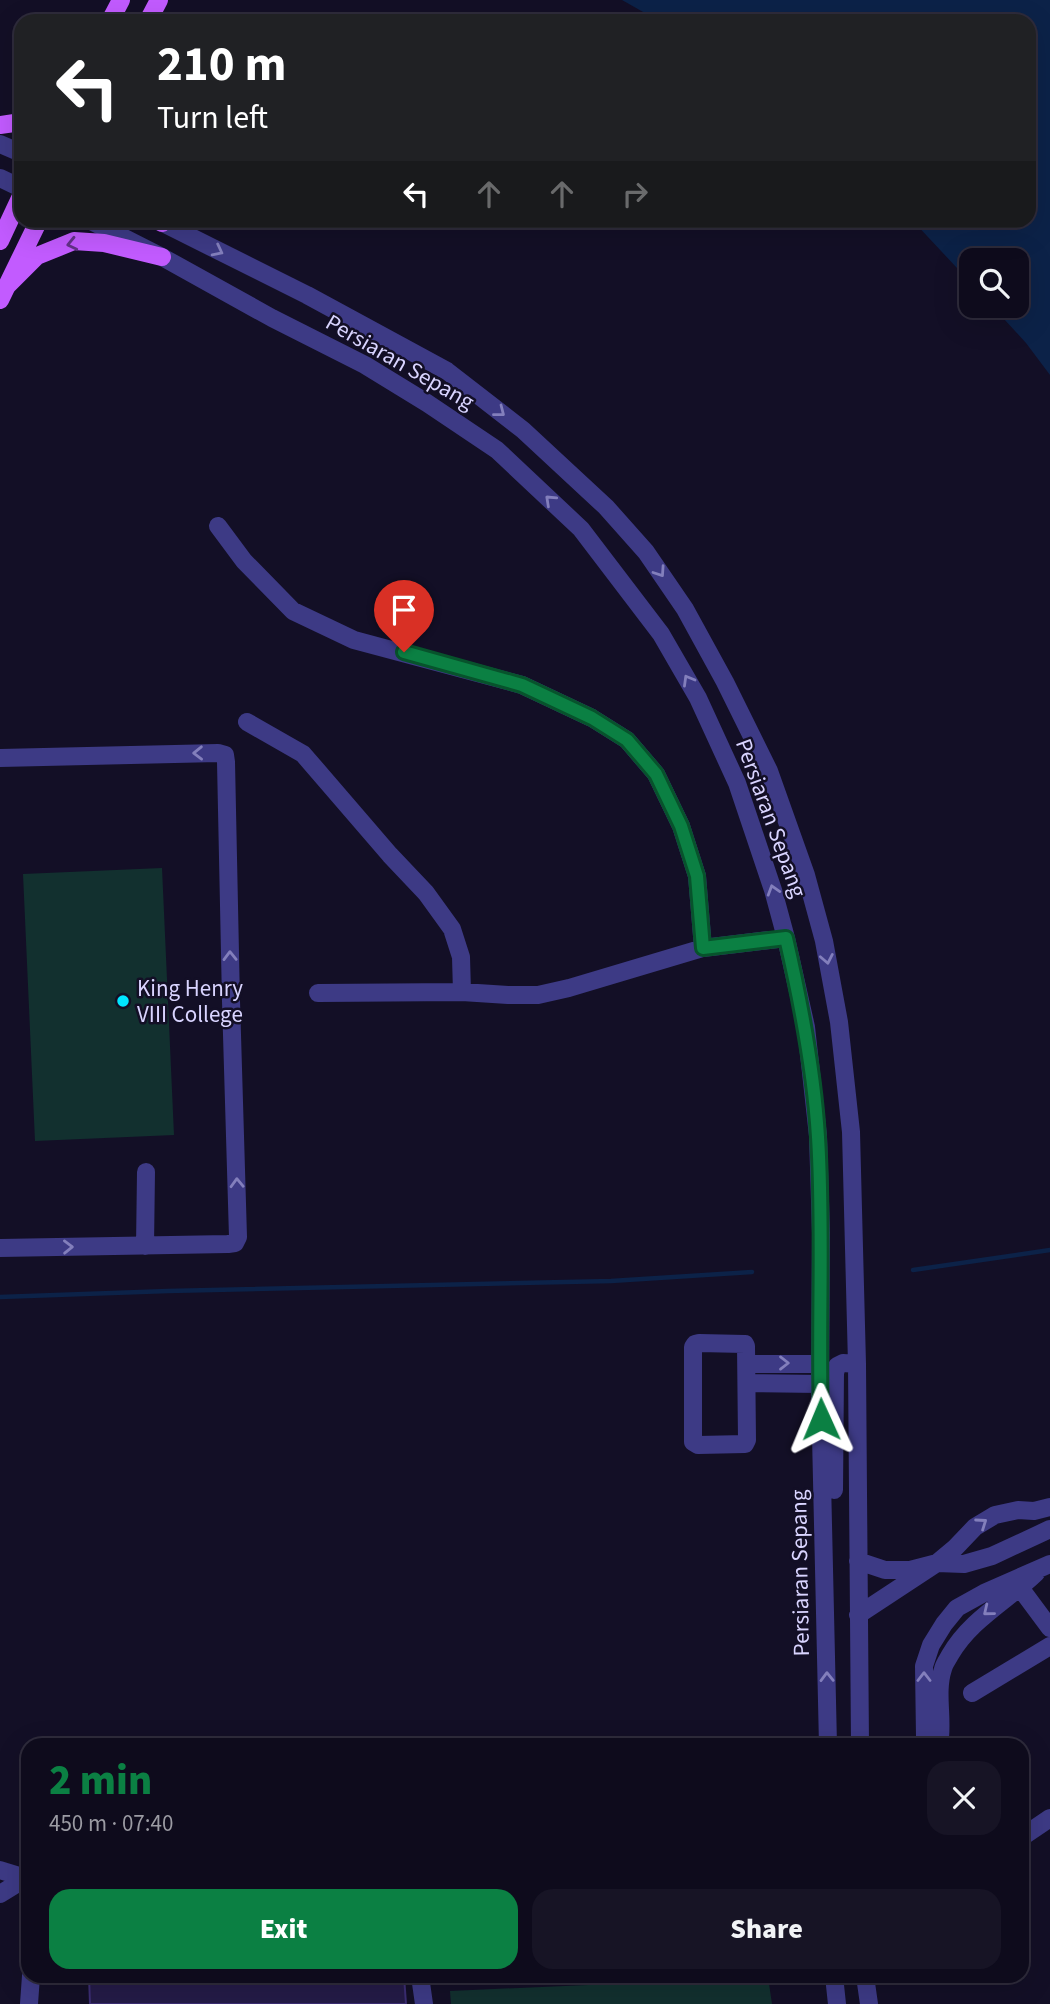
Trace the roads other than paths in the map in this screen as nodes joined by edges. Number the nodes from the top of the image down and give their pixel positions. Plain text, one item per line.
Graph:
1 (14, 211) edge
2 (35, 228) edge
3 (105, 228) edge
4 (173, 228) edge
5 (0, 241) edge
6 (162, 257) junction
7 (4, 293) edge
8 (218, 526) dead end
9 (247, 722) dead end
10 (0, 758) edge
11 (786, 938) junction
12 (703, 948) junction
13 (462, 992) junction
14 (318, 993) dead end
15 (146, 1172) dead end
16 (145, 1246) junction
17 (0, 1248) edge
18 (747, 1364) junction
19 (820, 1364) junction
20 (857, 1364) junction
21 (748, 1383) junction
22 (820, 1384) junction
23 (1050, 1507) edge
24 (1050, 1530) edge
25 (858, 1561) junction
26 (937, 1563) junction
27 (1045, 1566) edge
28 (1016, 1584) junction
29 (826, 1612) junction
30 (858, 1615) junction
31 (1050, 1628) edge
32 (1050, 1646) edge
33 (972, 1693) dead end
34 (828, 1738) edge
35 (862, 1738) edge
36 (925, 1738) edge
37 (939, 1738) edge
38 (1050, 1818) edge
39 (1029, 1832) edge
40 (0, 1870) edge
41 (21, 1876) edge
42 (21, 1882) edge
43 (0, 1894) edge
44 (30, 1983) edge
45 (422, 1983) edge
46 (834, 1983) edge
47 (866, 1983) edge
48 (29, 2004) edge
49 (424, 2004) edge
50 (836, 2004) edge
51 (869, 2004) edge

1 - 5 main road
2 - 7 main road
3 - 6 street, Persiaran Sepang
4 -> 20 street, Persiaran Sepang
6 -> 7 main road
11 -> 6 street, Persiaran Sepang
8 - 12 street
9 - 13 street
16 -> 10 street
11 - 12 street
11 - 19 street, Persiaran Sepang
12 - 13 street
13 - 14 street
15 - 16 street
17 -> 16 street
18 -> 19 street
18 - 21 street
18 - 21 street
19 - 22 street, Persiaran Sepang
20 - 25 street, Persiaran Sepang
20 - 29 street
21 - 22 street
22 - 29 street, Persiaran Sepang
26 -> 23 street
24 - 26 street
25 - 26 street
25 - 30 street, Persiaran Sepang
26 - 30 street
27 - 28 street
28 - 31 street
36 -> 28 street
28 -> 37 street
34 -> 29 street, Persiaran Sepang
30 - 35 street, Persiaran Sepang
32 - 33 street
38 - 39 street
40 - 41 street
42 - 43 street
44 - 48 street
45 - 49 street
46 - 50 street
47 - 51 street

